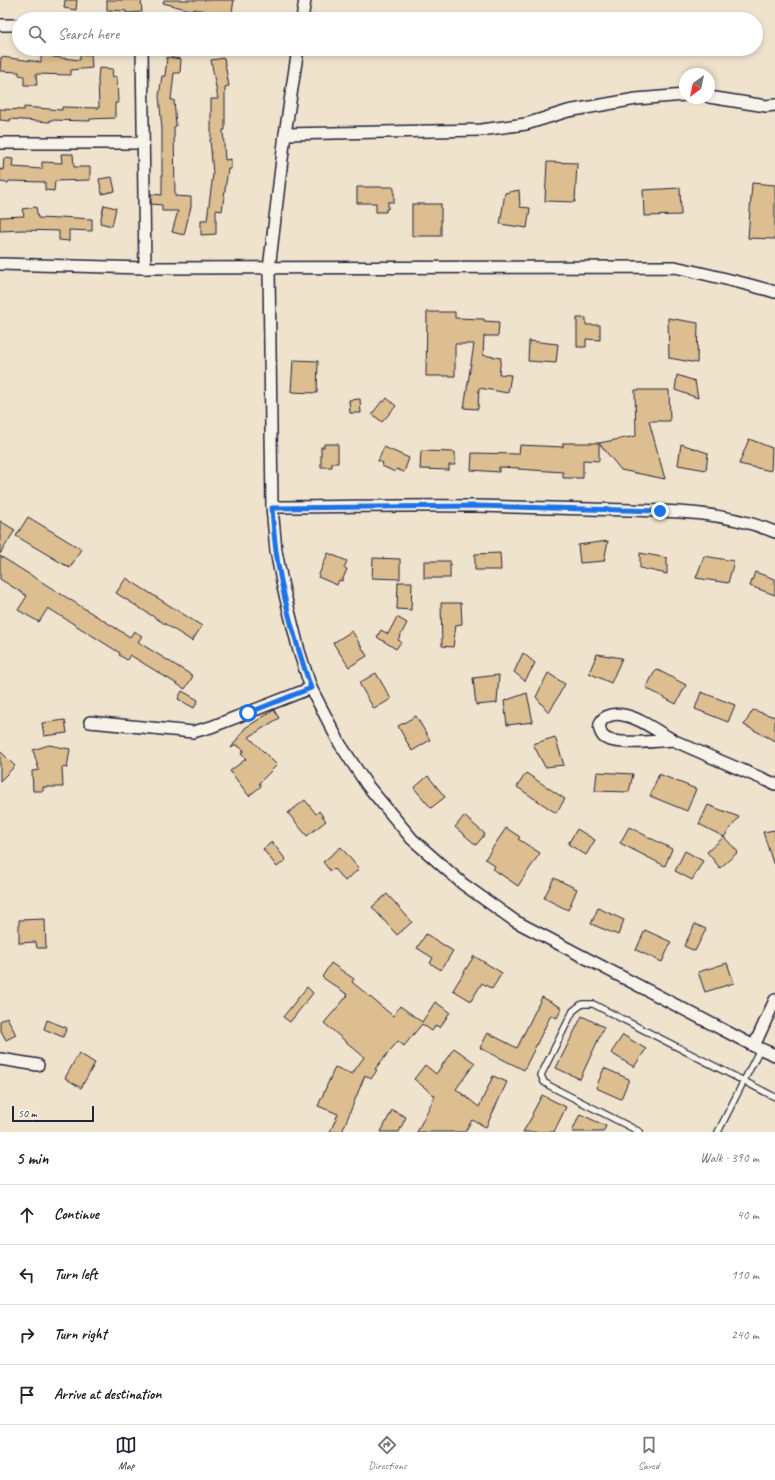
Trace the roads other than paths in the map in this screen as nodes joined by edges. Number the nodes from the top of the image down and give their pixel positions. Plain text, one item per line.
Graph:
1 (305, 0) edge
2 (303, 12) edge
3 (0, 25) edge
4 (12, 25) edge
5 (142, 56) edge
6 (297, 56) edge
7 (679, 95) edge
8 (715, 99) edge
9 (775, 105) edge
10 (285, 134) junction
11 (0, 143) edge
12 (143, 143) junction
13 (0, 264) edge
14 (145, 268) junction
15 (269, 269) junction
16 (775, 292) edge
17 (272, 508) junction
18 (775, 532) edge
19 (311, 688) junction
20 (90, 722) dead end
21 (673, 740) junction
22 (775, 784) edge
23 (775, 1000) edge
24 (757, 1047) junction
25 (775, 1056) edge
26 (0, 1059) edge
27 (38, 1065) dead end
28 (743, 1081) junction
29 (775, 1097) edge
30 (640, 1132) edge
31 (718, 1132) edge

1 - 2 street
3 - 4 street
5 - 12 street
6 - 10 street
7 - 10 street
8 - 9 street
10 - 15 street
11 - 12 street
12 - 14 street
13 - 14 street
14 - 15 street
15 - 16 street
15 - 17 street
17 - 18 street
17 - 19 street
19 - 20 street
19 - 24 street
21 - 21 street
21 - 22 street
23 - 24 street
24 - 25 street
24 - 28 lane
26 - 27 street
28 - 29 lane
28 - 30 lane
28 - 31 lane

